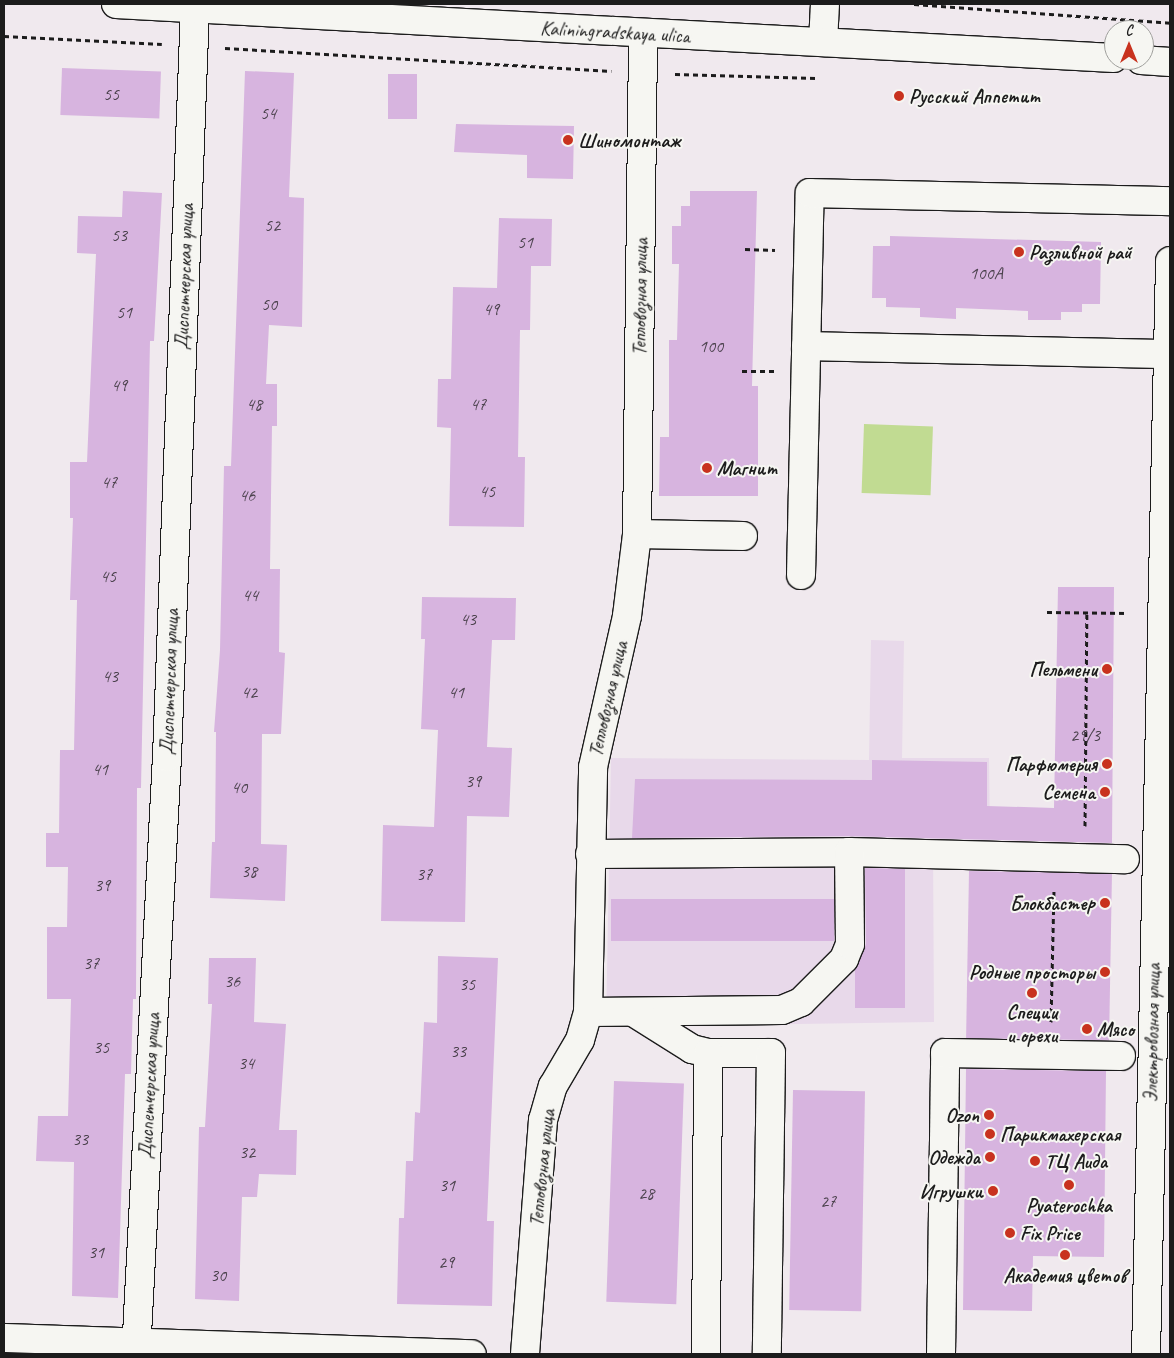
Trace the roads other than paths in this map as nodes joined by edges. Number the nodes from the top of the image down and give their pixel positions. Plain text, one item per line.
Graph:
1 (116, 4) edge
2 (825, 4) edge
3 (195, 9) junction
4 (643, 34) junction
5 (823, 42) junction
6 (1104, 57) edge
7 (1154, 61) edge
8 (1170, 62) edge
9 (1170, 201) edge
10 (1170, 261) edge
11 (806, 346) junction
12 (1169, 354) edge
13 (637, 534) junction
14 (743, 536) dead end
15 (802, 575) dead end
16 (1164, 730) edge
17 (849, 852) junction
18 (590, 854) junction
19 (1125, 858) dead end
20 (588, 1012) junction
21 (633, 1012) junction
22 (708, 1054) junction
23 (1121, 1056) dead end
24 (4, 1338) edge
25 (136, 1349) edge
26 (472, 1354) edge
27 (525, 1354) edge
28 (706, 1354) edge
29 (767, 1354) edge
30 (941, 1354) edge
31 (1146, 1354) edge

1 - 3 street, Kaliningradskaya ulica
2 - 5 street
3 - 4 street, Kaliningradskaya ulica
3 - 25 street, Диспетчерская улица
4 - 5 street, Kaliningradskaya ulica
4 - 13 street, Тепловозная улица
5 - 6 street, Kaliningradskaya ulica
7 - 8 street
9 - 11 street
10 - 12 street, Электровозная улица
11 - 12 street
11 - 15 street
12 - 16 street, Электровозная улица
13 - 14 street
13 - 18 street, Тепловозная улица
16 - 31 street, Электровозная улица
17 - 18 street
17 - 19 street
17 - 21 street
18 - 20 street, Тепловозная улица
20 - 21 street
20 - 27 street, Тепловозная улица
21 - 22 street
22 - 28 street
22 - 29 street
23 - 30 street
24 - 25 street
25 - 26 street

